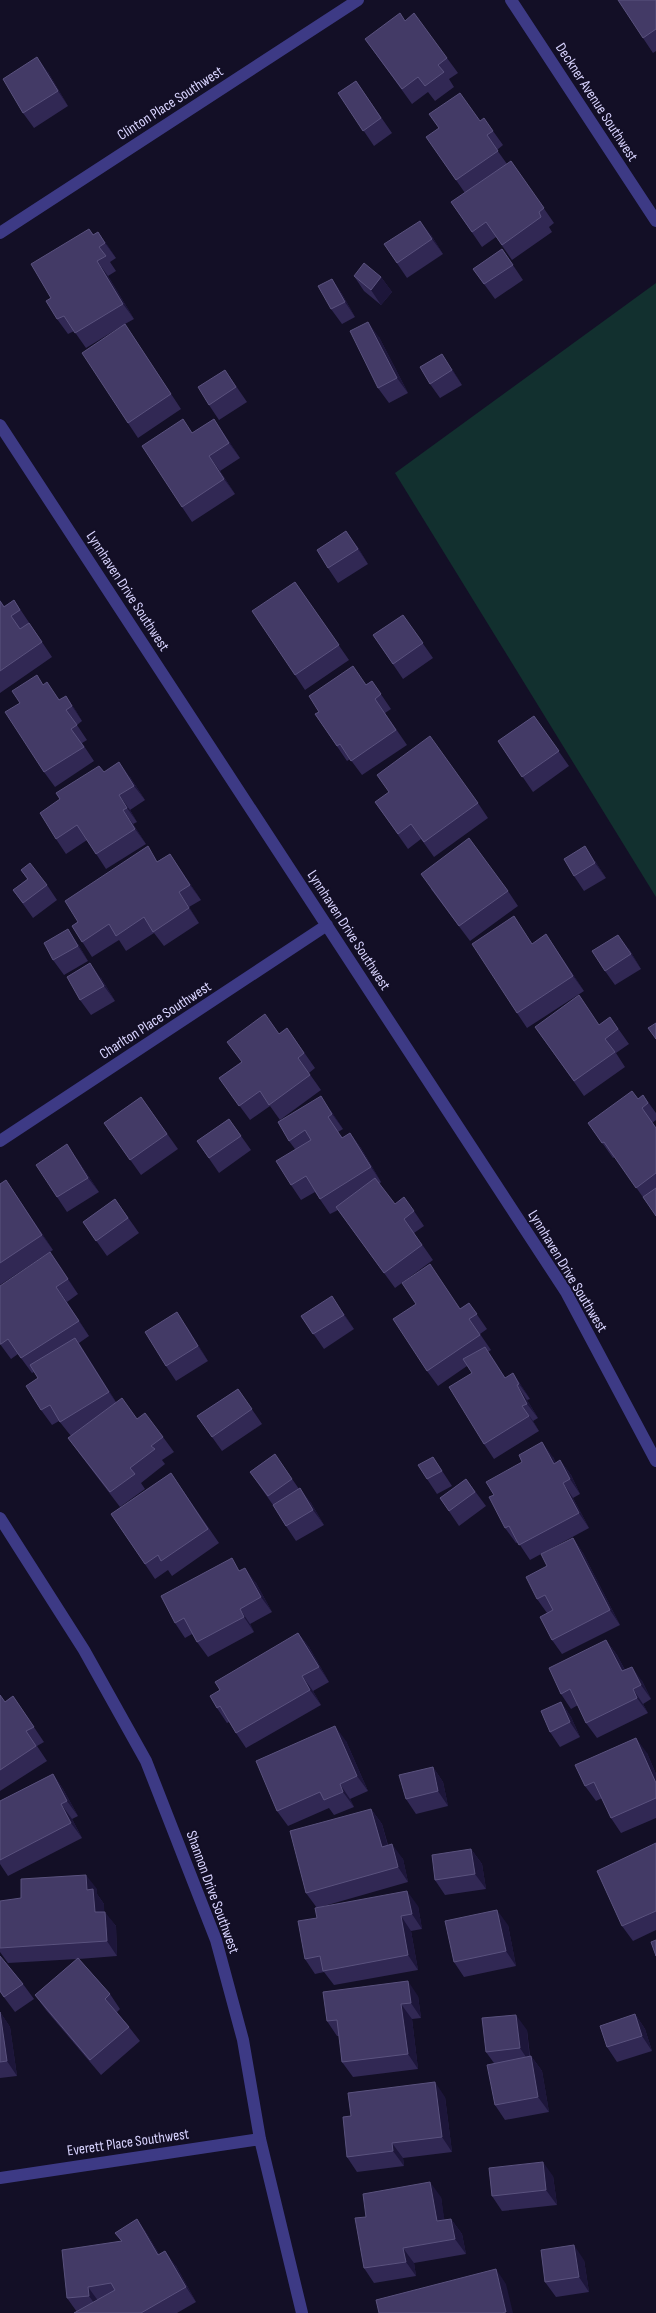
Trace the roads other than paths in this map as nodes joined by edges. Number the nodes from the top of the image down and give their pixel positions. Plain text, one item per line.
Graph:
1 (358, 0) edge
2 (511, 0) edge
3 (656, 221) edge
4 (0, 233) edge
5 (0, 425) edge
6 (327, 926) junction
7 (0, 1141) edge
8 (656, 1461) edge
9 (0, 1518) edge
10 (260, 2139) junction
11 (0, 2178) edge
12 (302, 2313) edge

1 - 4 street, Clinton Place Southwest
2 - 3 street, Deckner Avenue Southwest
5 - 6 street, Lynnhaven Drive Southwest
6 - 7 street, Charlton Place Southwest
6 - 8 street, Lynnhaven Drive Southwest
9 - 10 street, Shannon Drive Southwest
10 - 11 street, Everett Place Southwest
10 - 12 street, Shannon Drive Southwest

